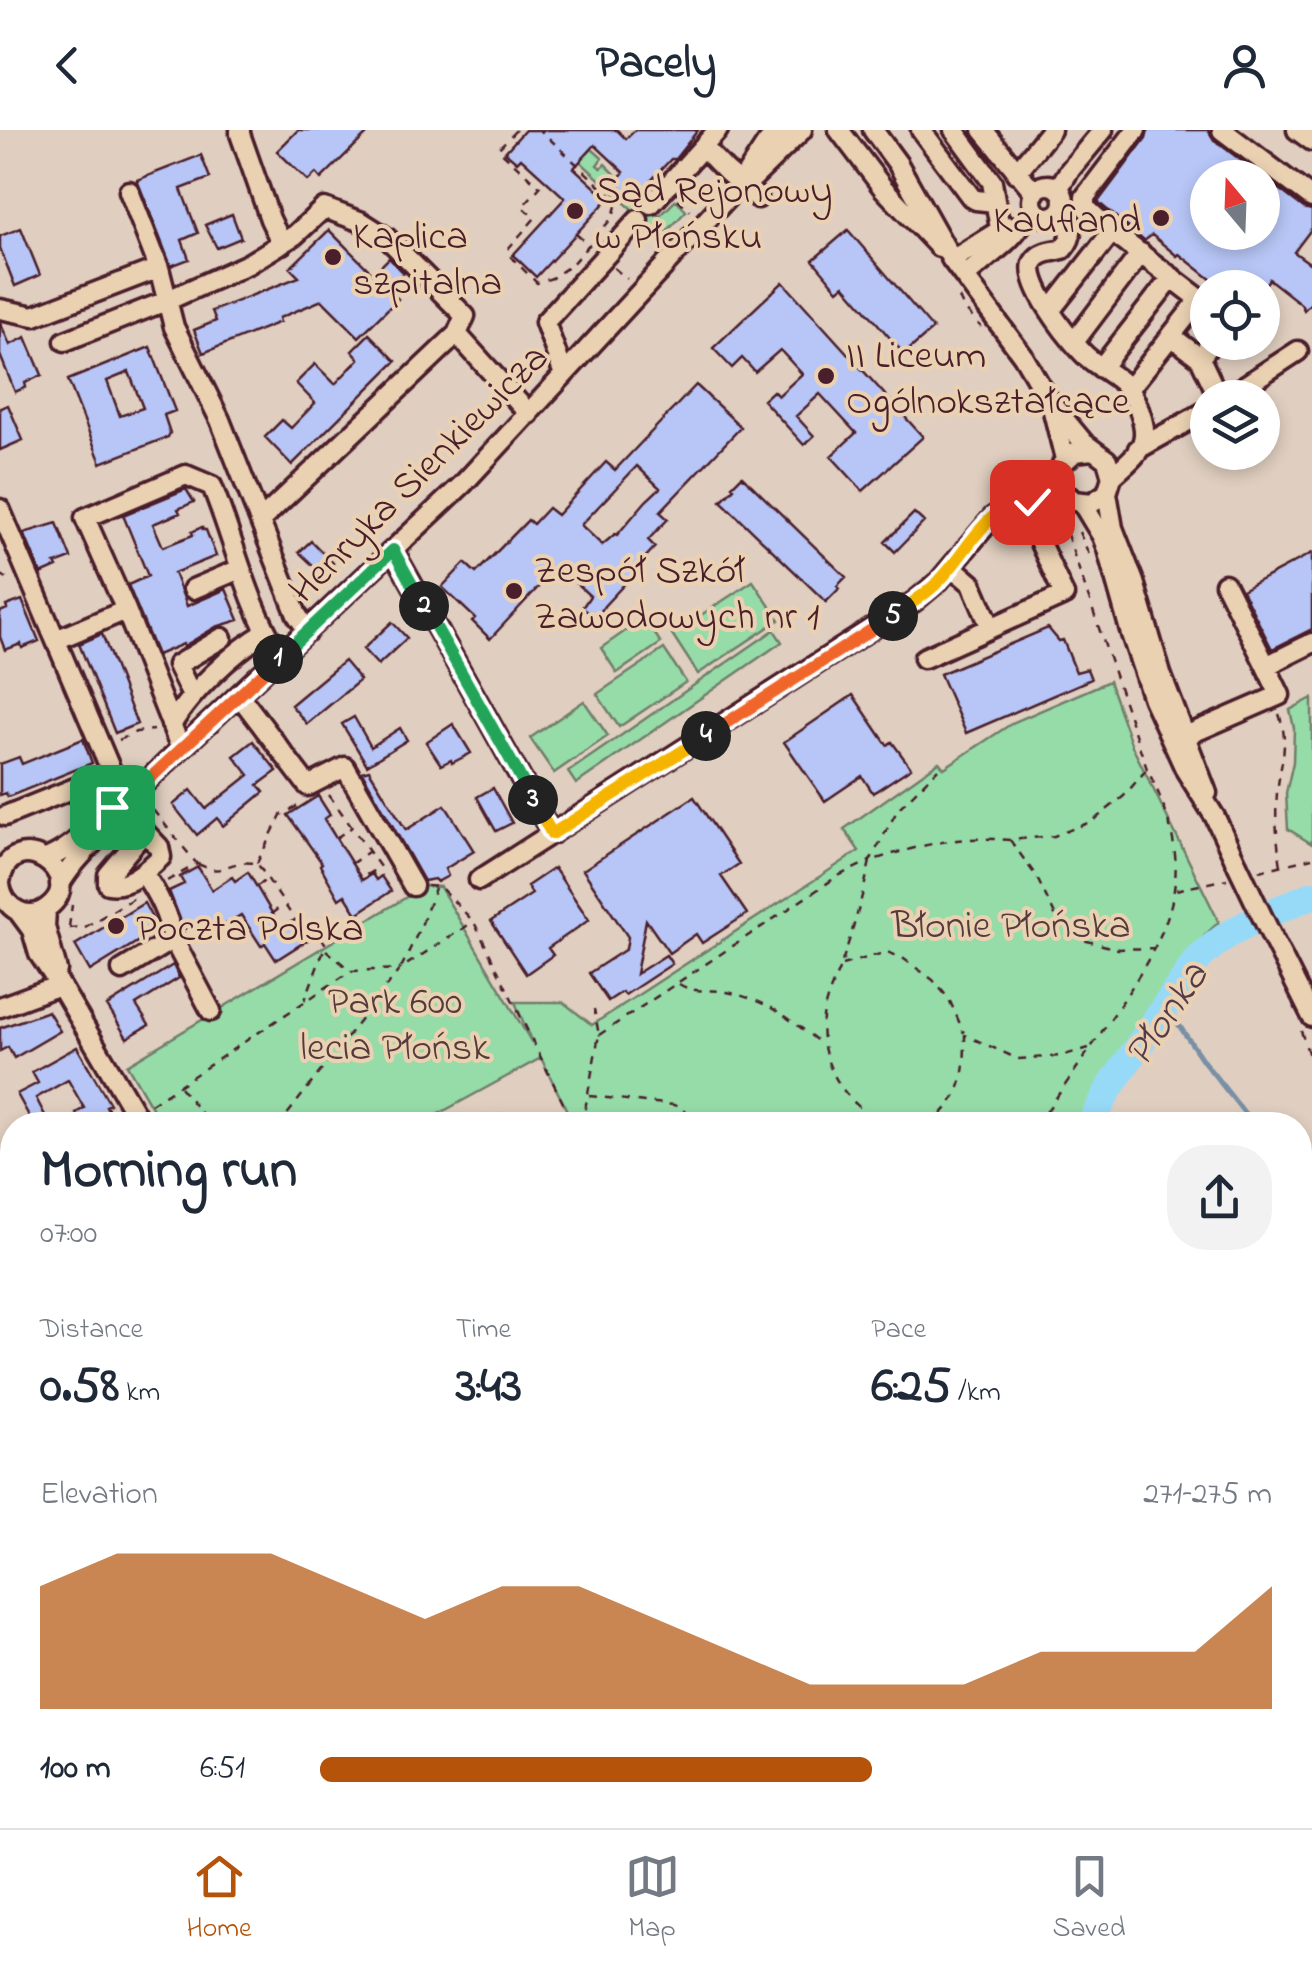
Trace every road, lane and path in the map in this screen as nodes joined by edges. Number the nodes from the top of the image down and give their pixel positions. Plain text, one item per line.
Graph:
1 (240, 130) edge
2 (516, 130) edge
3 (540, 130) edge
4 (718, 130) edge
5 (779, 130) edge
6 (802, 130) edge
7 (839, 130) edge
8 (873, 130) edge
9 (921, 130) edge
10 (954, 130) edge
11 (983, 130) edge
12 (1051, 130) edge
13 (1103, 130) edge
14 (1136, 130) edge
15 (1222, 130) edge
16 (1298, 130) edge
17 (1312, 140) edge
18 (703, 146) junction
19 (1016, 173) junction
20 (740, 184) junction
21 (1058, 188) junction
22 (129, 191) dead end
23 (758, 198) dead end
24 (1312, 198) edge
25 (995, 202) junction
26 (651, 204) dead end
27 (1030, 208) junction
28 (1060, 212) junction
29 (535, 218) junction
30 (638, 220) dead end
31 (542, 224) dead end
32 (1000, 229) junction
33 (1112, 232) junction
34 (282, 244) junction
35 (1140, 253) junction
36 (952, 260) junction
37 (159, 268) junction
38 (1172, 277) junction
39 (961, 285) junction
40 (1190, 291) edge
41 (166, 301) junction
42 (0, 309) edge
43 (1050, 311) junction
44 (1190, 316) edge
45 (986, 332) dead end
46 (458, 334) junction
47 (1170, 336) junction
48 (65, 341) dead end
49 (1074, 342) junction
50 (1190, 351) edge
51 (1298, 351) dead end
52 (1101, 368) junction
53 (564, 375) junction
54 (1252, 380) edge
55 (1128, 389) junction
56 (1050, 402) junction
57 (529, 414) junction
58 (1190, 420) edge
59 (1140, 448) junction
60 (1098, 453) junction
61 (1062, 466) junction
62 (1110, 485) junction
63 (1024, 501) junction
64 (1069, 502) junction
65 (0, 509) edge
66 (260, 521) junction
67 (1034, 532) dead end
68 (393, 550) junction
69 (952, 567) junction
70 (240, 568) junction
71 (0, 574) edge
72 (11, 581) dead end
73 (1224, 584) dead end
74 (194, 589) dead end
75 (126, 610) junction
76 (992, 628) junction
77 (308, 631) junction
78 (265, 632) junction
79 (222, 638) dead end
80 (56, 640) junction
81 (1312, 642) edge
82 (281, 657) junction
83 (924, 658) dead end
84 (1266, 666) junction
85 (239, 695) junction
86 (192, 696) junction
87 (1278, 712) dead end
88 (168, 727) junction
89 (1178, 739) junction
90 (109, 744) dead end
91 (181, 749) junction
92 (938, 769) dead end
93 (1147, 769) junction
94 (112, 774) junction
95 (325, 790) dead end
96 (310, 798) dead end
97 (123, 803) junction
98 (4, 816) dead end
99 (352, 827) junction
100 (143, 830) junction
101 (552, 834) junction
102 (336, 838) dead end
103 (1010, 840) junction
104 (0, 847) edge
105 (369, 852) junction
106 (17, 857) junction
107 (46, 859) junction
108 (870, 861) junction
109 (197, 864) dead end
110 (257, 864) junction
111 (351, 864) dead end
112 (1281, 866) dead end
113 (143, 873) junction
114 (0, 879) edge
115 (268, 879) junction
116 (359, 879) dead end
117 (479, 880) dead end
118 (60, 884) junction
119 (256, 886) dead end
120 (413, 886) joint
121 (435, 886) junction
122 (284, 904) junction
123 (46, 909) junction
124 (18, 912) junction
125 (271, 914) dead end
126 (294, 920) junction
127 (474, 922) junction
128 (280, 928) dead end
129 (172, 939) junction
130 (1155, 948) junction
131 (325, 949) junction
132 (841, 965) junction
133 (400, 969) junction
134 (122, 970) dead end
135 (351, 971) junction
136 (678, 984) junction
137 (60, 985) junction
138 (305, 1002) junction
139 (0, 1007) edge
140 (594, 1010) dead end
141 (211, 1011) dead end
142 (1312, 1016) edge
143 (599, 1035) junction
144 (964, 1035) junction
145 (822, 1044) junction
146 (1092, 1047) junction
147 (179, 1086) junction
148 (588, 1096) junction
149 (141, 1112) edge
150 (149, 1112) edge
151 (200, 1112) edge
152 (289, 1112) edge
153 (568, 1112) edge
154 (585, 1112) edge
155 (687, 1112) edge
156 (864, 1112) edge
157 (944, 1112) edge
158 (1046, 1112) edge

1 - 34 street
2 - 29 path
3 - 29 path
4 - 18 street
5 - 20 street, Henryka Sienkiewicza
6 - 20 street, Henryka Sienkiewicza
7 - 36 street
8 - 36 street
9 - 25 street
10 - 25 street
11 - 19 street
12 - 19 street
13 - 21 street
14 - 33 street
15 - 24 street
16 - 17 street
18 - 20 street
18 - 26 street
19 - 27 street
20 - 23 street
20 - 53 street, Henryka Sienkiewicza
21 - 27 street
21 - 28 street
22 - 37 street
25 - 32 street
27 - 28 street
27 - 32 street
27 - 39 street
28 - 43 street
29 - 31 path
30 - 53 street
32 - 36 street
33 - 35 street
33 - 43 street
34 - 41 street
34 - 46 street
35 - 38 street
35 - 49 street
36 - 39 street
37 - 41 street
37 - 42 street
38 - 40 street
38 - 52 street
39 - 45 path
39 - 56 street
41 - 48 street
41 - 66 street
43 - 49 street
44 - 47 street
46 - 57 street
46 - 66 street
47 - 50 street
47 - 55 street
49 - 52 street
51 - 54 street
52 - 55 street
53 - 57 street, Henryka Sienkiewicza
55 - 59 street
56 - 60 street
56 - 61 street
57 - 68 street, Henryka Sienkiewicza
58 - 59 street
59 - 60 street
59 - 62 street
60 - 61 street
60 - 62 street
61 - 63 street
61 - 64 street
62 - 64 street
62 - 89 street
63 - 64 street
63 - 69 street
64 - 89 street
64 - 93 path
65 - 80 street
66 - 77 street
67 - 76 street
68 - 77 street, Henryka Sienkiewicza
68 - 101 street
69 - 76 street
69 - 101 street
70 - 74 street
70 - 75 street
70 - 78 street
71 - 72 path
73 - 84 street
75 - 80 street
75 - 88 street
76 - 83 street
77 - 82 street, Henryka Sienkiewicza
78 - 82 street
78 - 86 street
79 - 86 street
80 - 94 street
81 - 84 street
82 - 85 street, Henryka Sienkiewicza
84 - 89 street
85 - 91 street, Henryka Sienkiewicza
85 - 120 street
86 - 88 street
87 - 112 path
88 - 90 path
88 - 91 street
89 - 142 street, bridge
91 - 97 street, Henryka Sienkiewicza
92 - 108 path
93 - 103 path
93 - 130 path
94 - 97 street
94 - 98 street
95 - 99 path
96 - 110 path
97 - 100 street
97 - 107 street, Henryka Sienkiewicza
97 - 118 street, Henryka Sienkiewicza
99 - 102 path
99 - 105 path
100 - 113 street
100 - 113 street
101 - 117 street
103 - 108 path
103 - 130 path
104 - 106 street
105 - 111 path
105 - 116 path
106 - 107 street
106 - 114 street
107 - 118 street
108 - 132 path
108 - 136 path
109 - 110 path
110 - 115 path
113 - 129 street
114 - 124 street
115 - 119 path
115 - 122 path
118 - 123 street
120 - 121 path
121 - 127 path
121 - 133 path
122 - 125 path
122 - 126 path
123 - 124 street
123 - 137 street
124 - 137 street
126 - 128 path
126 - 131 path
127 - 133 path
127 - 153 path
129 - 134 street
129 - 141 street
130 - 146 path
131 - 135 path
131 - 138 path
132 - 144 path
132 - 145 path
133 - 135 path
133 - 152 path
135 - 138 path
136 - 143 path
136 - 145 path
137 - 139 street
137 - 149 street
138 - 147 path
140 - 143 path
143 - 148 path
144 - 146 path
144 - 157 path
145 - 156 path
146 - 158 path
147 - 150 path
147 - 151 path
148 - 154 path
148 - 155 path

